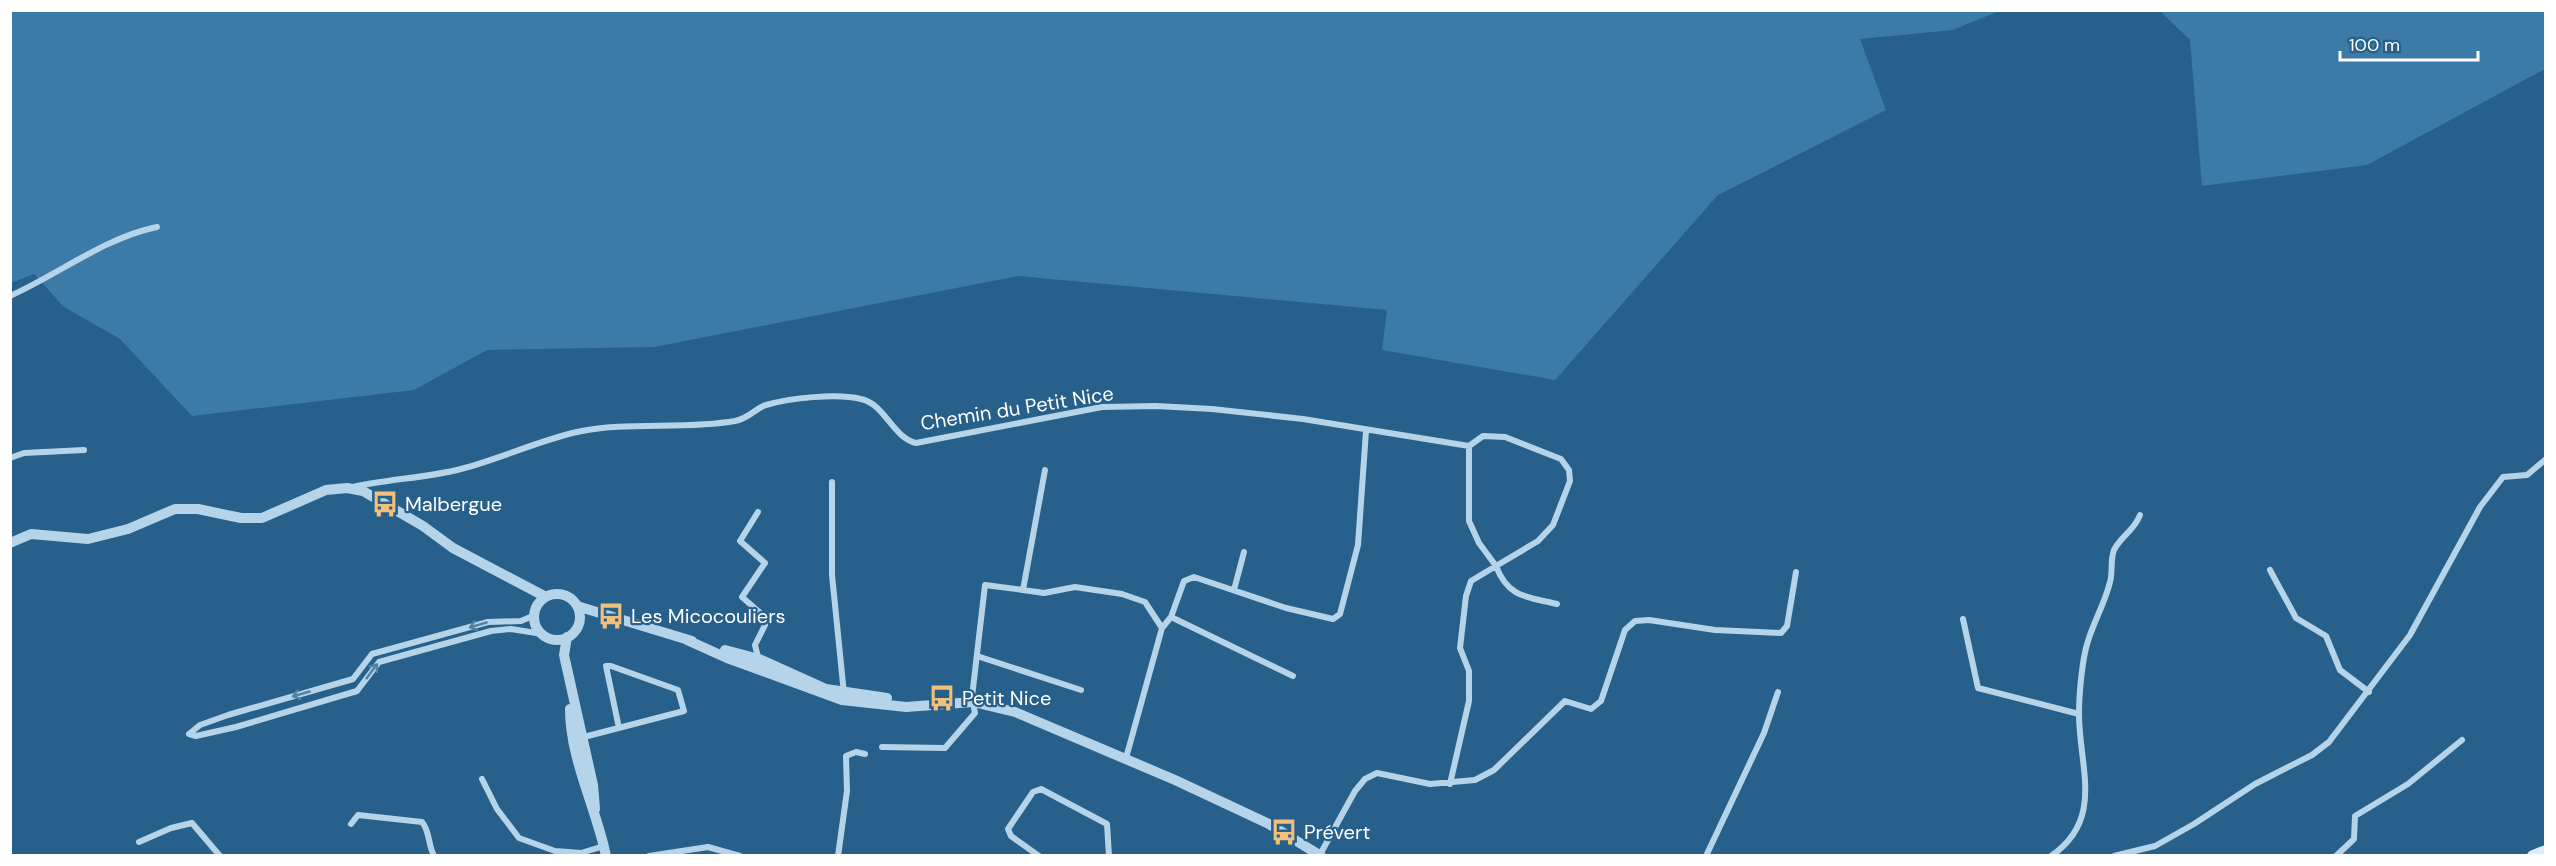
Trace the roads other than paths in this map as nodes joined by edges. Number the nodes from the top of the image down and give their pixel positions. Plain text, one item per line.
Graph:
1 (157, 227) dead end
2 (10, 296) edge
3 (1366, 431) junction
4 (1469, 446) junction
5 (84, 450) dead end
6 (10, 458) edge
7 (2546, 459) edge
8 (1045, 471) dead end
9 (832, 482) dead end
10 (347, 488) junction
11 (758, 512) dead end
12 (2140, 515) dead end
13 (10, 543) edge
14 (1244, 552) dead end
15 (1496, 566) junction
16 (2270, 570) dead end
17 (1796, 572) dead end
18 (529, 590) junction
19 (1023, 590) junction
20 (1234, 590) junction
21 (546, 597) junction
22 (1557, 604) dead end
23 (578, 606) junction
24 (536, 611) junction
25 (604, 614) junction
26 (1171, 617) junction
27 (1963, 619) dead end
28 (580, 620) junction
29 (1162, 628) junction
30 (547, 636) junction
31 (567, 638) junction
32 (564, 655) junction
33 (977, 656) junction
34 (758, 663) junction
35 (1293, 676) dead end
36 (1081, 690) dead end
37 (1778, 692) dead end
38 (2369, 692) junction
39 (843, 696) junction
40 (973, 700) junction
41 (2079, 714) junction
42 (620, 728) junction
43 (578, 738) junction
44 (2462, 740) dead end
45 (882, 747) dead end
46 (865, 754) dead end
47 (1127, 756) junction
48 (482, 779) dead end
49 (1450, 784) junction
50 (351, 824) dead end
51 (139, 842) dead end
52 (605, 850) edge
53 (2546, 851) edge
54 (220, 855) edge
55 (434, 855) edge
56 (652, 855) edge
57 (740, 855) edge
58 (838, 855) edge
59 (1039, 855) edge
60 (1109, 855) edge
61 (1319, 855) edge
62 (1706, 855) edge
63 (2051, 855) edge
64 (2114, 855) edge
65 (2336, 855) edge
66 (2533, 855) edge

1 - 2 street
3 - 4 street, Chemin du Petit Nice
3 - 10 street, Chemin du Petit Nice
3 - 20 street
4 - 15 street
4 - 15 street
5 - 6 street
7 - 38 street
8 - 19 street
9 - 39 street
10 - 13 street
10 - 18 street
11 - 34 street
12 - 41 street
14 - 20 street
15 - 22 street
15 - 49 street
16 - 38 street
17 - 49 street
18 - 21 street
18 - 24 street
19 - 29 street
19 - 33 street
20 - 26 street
21 - 23 street
21 - 24 street
23 - 25 street
23 - 28 street
24 - 30 street
24 -> 30 street
25 - 28 street
25 - 34 street
26 - 29 street
26 - 35 street
27 - 41 street
28 - 31 street
29 - 47 street
30 - 31 street
30 - 32 street
31 - 32 street
32 - 43 street
33 - 36 street
33 - 40 street
34 - 39 street
37 - 62 street
38 - 64 street
39 - 40 street
40 - 45 street
40 - 47 street
41 - 63 street
42 - 42 street
42 - 43 street
43 - 52 street
44 - 65 street
46 - 58 street
47 - 61 street
48 - 52 street
49 - 61 street
50 - 55 street
51 - 54 street
53 - 66 main road
56 - 57 street
59 - 60 street

